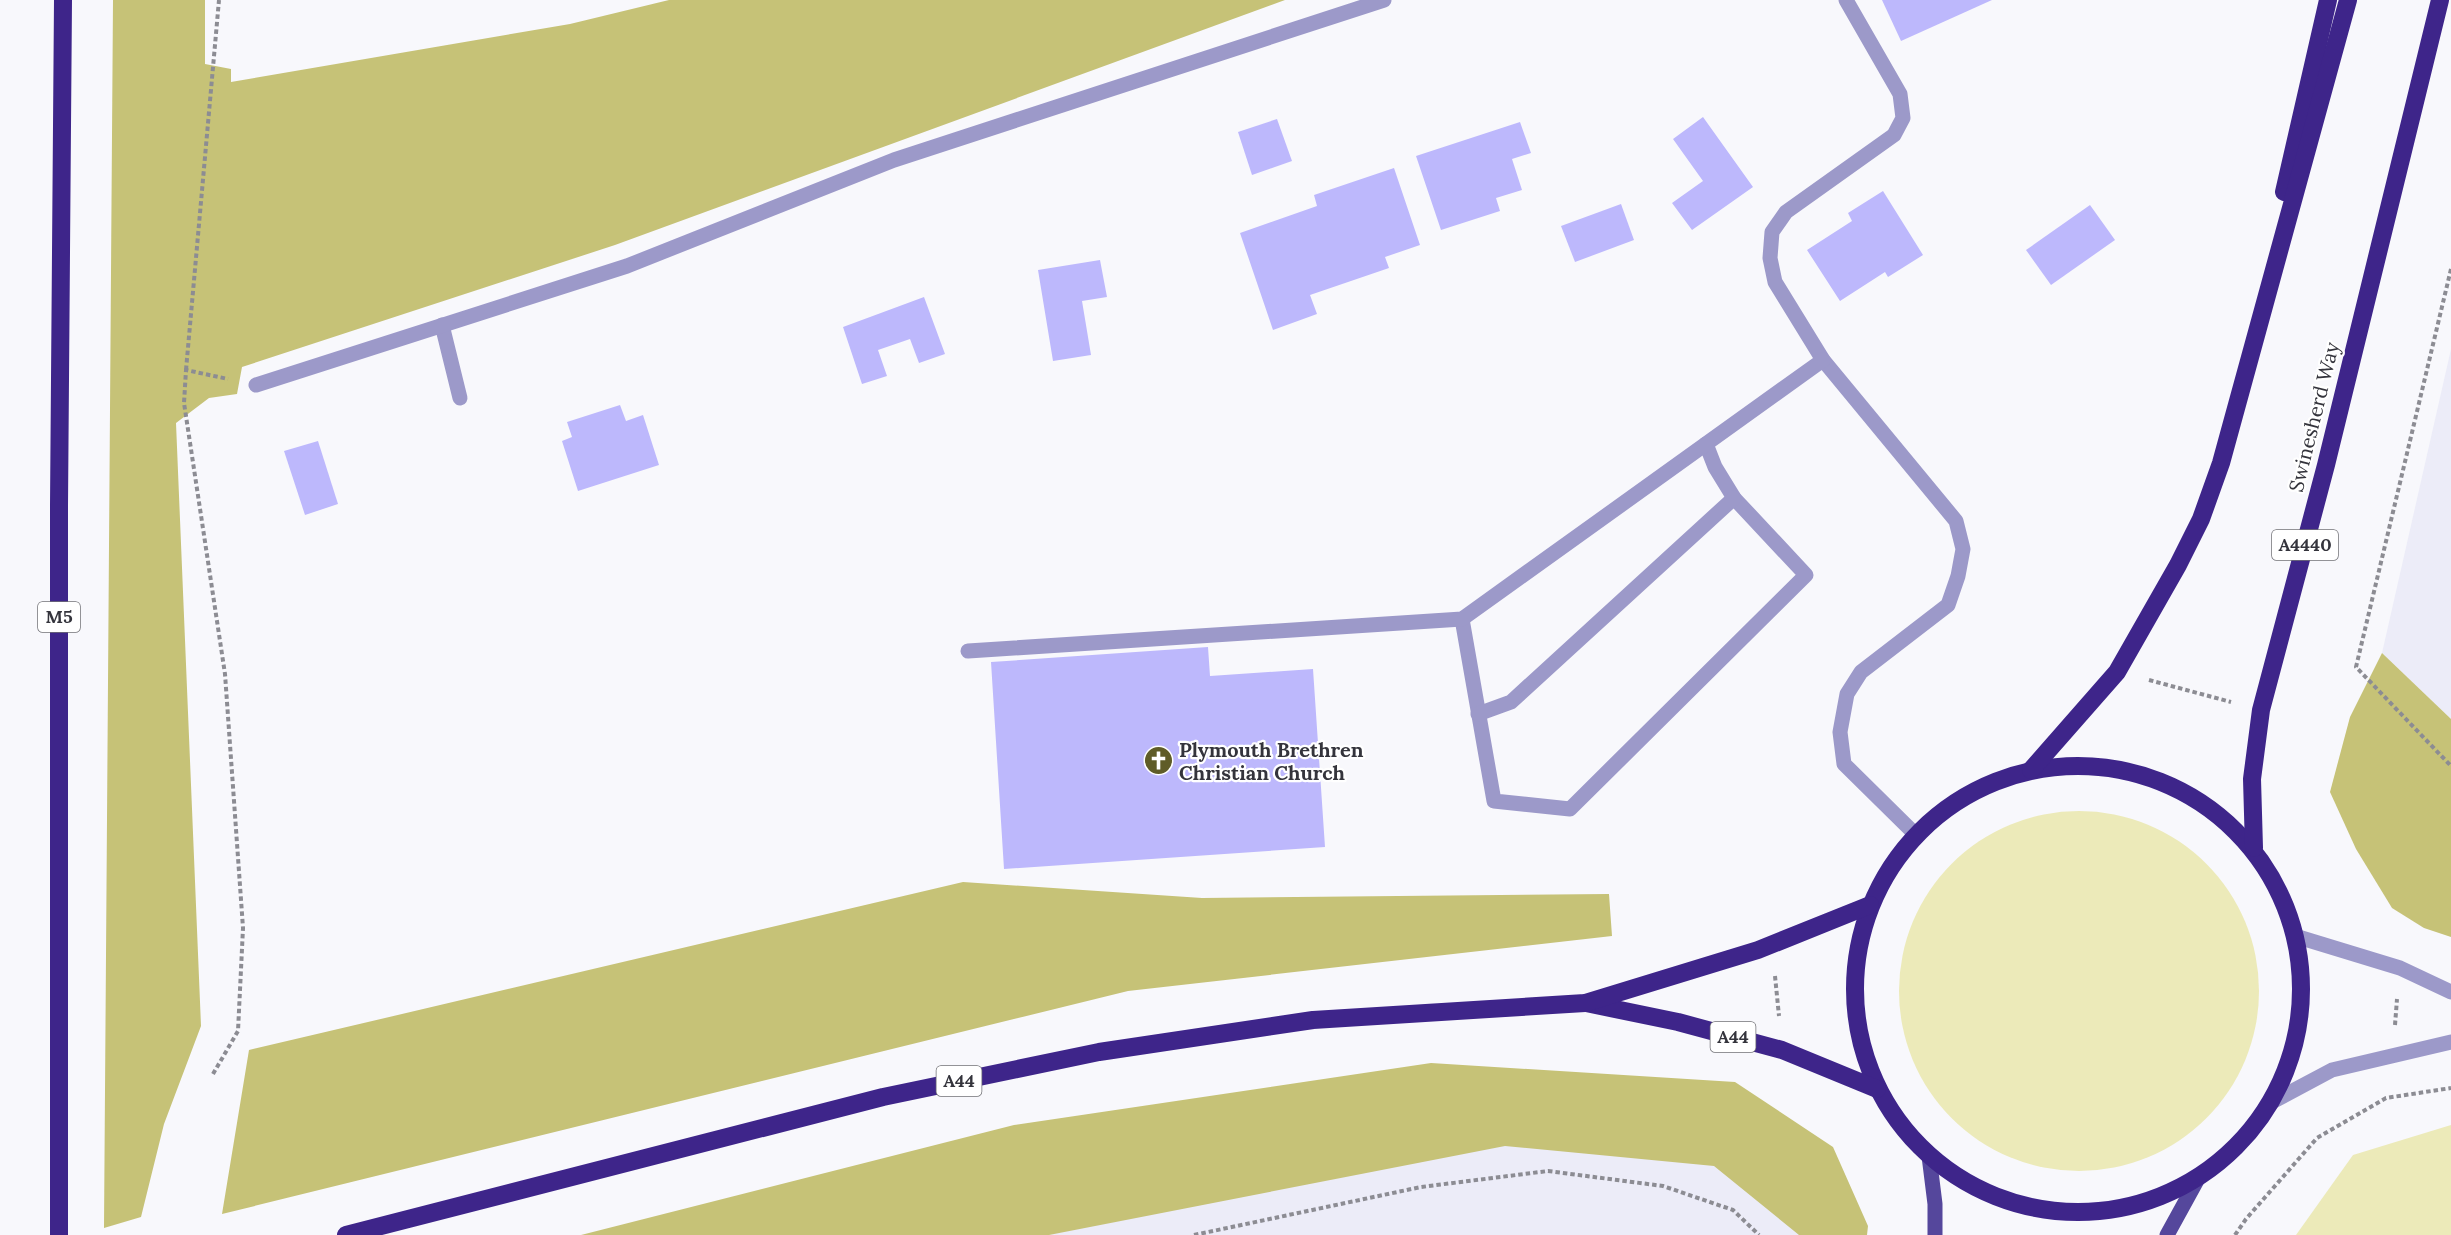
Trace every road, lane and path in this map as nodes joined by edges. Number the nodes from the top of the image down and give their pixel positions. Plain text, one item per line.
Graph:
1 (63, 0) edge
2 (219, 0) edge
3 (1384, 0) edge
4 (1846, 0) edge
5 (2328, 0) edge
6 (2348, 0) edge
7 (2440, 0) edge
8 (2451, 269) edge
9 (442, 325) junction
10 (1823, 360) junction
11 (186, 370) junction
12 (256, 385) joint
13 (460, 398) dead end
14 (1706, 444) junction
15 (2221, 463) junction
16 (1734, 498) junction
17 (1462, 619) junction
18 (968, 651) dead end
19 (2117, 672) junction
20 (2261, 710) junction
21 (1478, 714) junction
22 (2451, 766) edge
23 (2031, 770) junction
24 (1916, 834) junction
25 (2254, 848) junction
26 (1870, 905) junction
27 (2295, 936) junction
28 (1772, 944) junction
29 (2400, 968) junction
30 (2451, 992) edge
31 (1585, 1003) junction
32 (2451, 1042) edge
33 (1782, 1050) junction
34 (2392, 1056) junction
35 (213, 1074) dead end
36 (2451, 1088) edge
37 (1877, 1089) junction
38 (2272, 1102) junction
39 (1929, 1156) junction
40 (2200, 1175) junction
41 (59, 1235) edge
42 (346, 1235) edge
43 (1194, 1235) edge
44 (1760, 1235) edge
45 (1935, 1235) edge
46 (2167, 1235) edge
47 (2235, 1235) edge

1 - 41 highway, M5
2 - 11 path
3 - 9 street
4 - 10 street
5 - 15 highway
6 - 15 highway
7 - 20 highway, Swinesherd Way / A4440
8 - 22 path
9 - 12 street
9 - 13 street
10 - 14 street
10 - 24 street
11 - 12 path
11 - 35 path
14 - 16 street
14 - 17 street
15 - 19 highway
16 - 21 street
16 - 21 street
17 - 18 street
17 - 21 street
19 - 20 path
19 - 23 highway
20 - 25 highway, Swinesherd Way / A4440
23 - 24 highway
23 - 25 highway
24 - 26 highway
25 - 27 highway
26 - 28 highway, A44
26 - 37 highway
27 - 29 street
27 - 38 highway
28 - 31 highway, A44
28 - 33 path
29 - 30 street
29 - 34 path
31 - 33 highway, A44
31 - 42 highway, A44
32 - 34 street
33 - 37 highway, A44
34 - 38 street
36 - 47 path
37 - 39 highway
38 - 40 highway
39 - 40 highway
39 - 45 main road
40 - 46 main road
43 - 44 path

